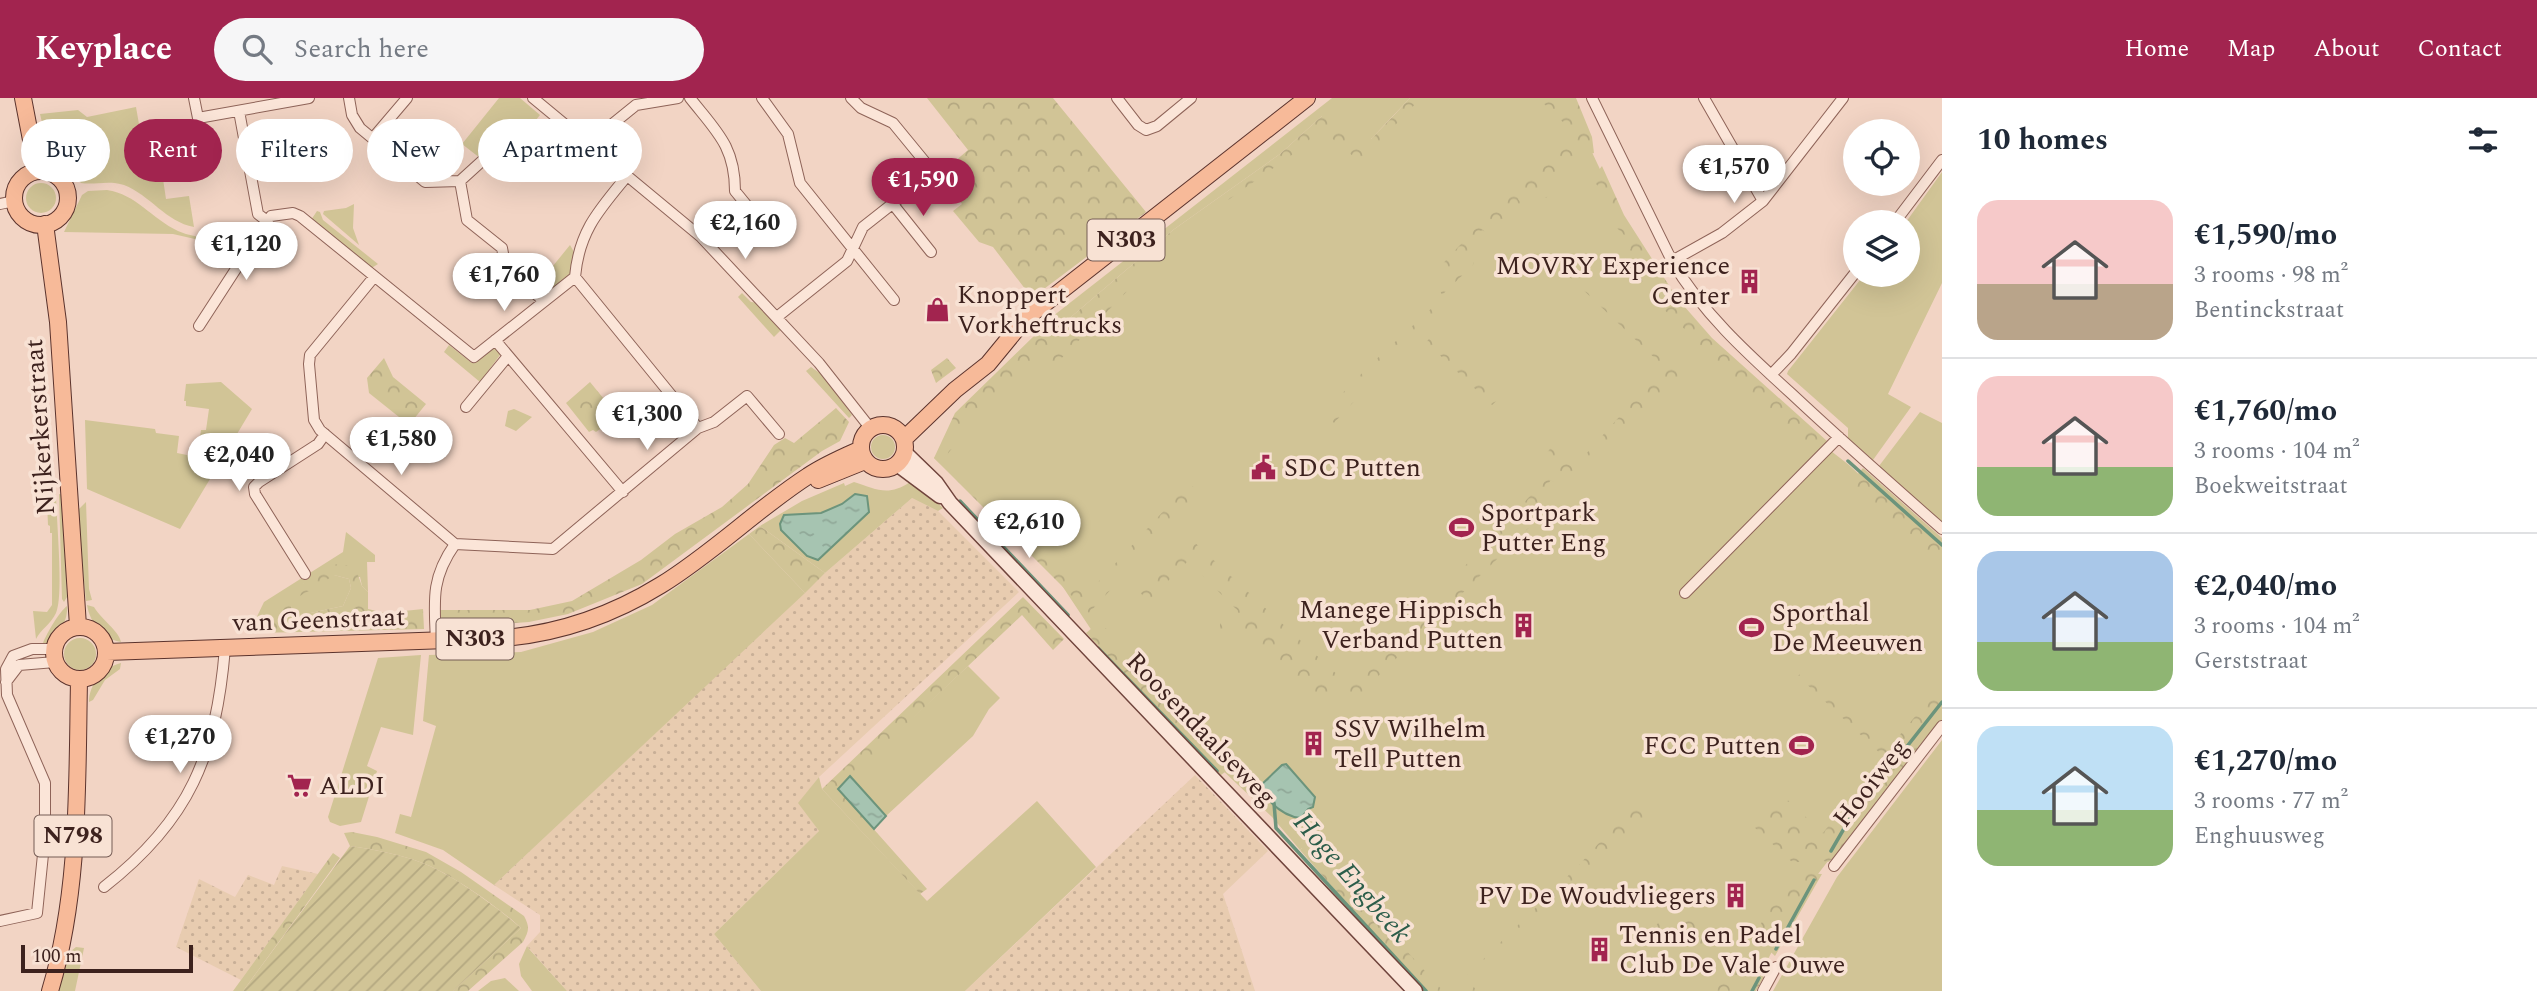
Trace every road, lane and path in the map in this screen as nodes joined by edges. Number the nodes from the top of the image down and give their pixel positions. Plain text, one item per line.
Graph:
1 (23, 98) edge
2 (194, 98) edge
3 (309, 98) edge
4 (349, 98) edge
5 (407, 98) edge
6 (533, 98) edge
7 (678, 98) edge
8 (690, 98) edge
9 (762, 98) edge
10 (852, 98) edge
11 (1117, 98) edge
12 (1191, 98) edge
13 (1307, 98) edge
14 (1592, 98) edge
15 (1704, 98) edge
16 (1843, 98) edge
17 (239, 111) junction
18 (27, 119) edge
19 (389, 119) edge
20 (559, 119) edge
21 (619, 119) edge
22 (367, 132) edge
23 (1942, 160) edge
24 (478, 165) edge
25 (464, 177) edge
26 (21, 182) edge
27 (62, 182) edge
28 (460, 182) edge
29 (622, 182) edge
30 (634, 182) edge
31 (1763, 201) junction
32 (7, 202) edge
33 (892, 204) junction
34 (1904, 210) edge
35 (753, 213) dead end
36 (267, 221) junction
37 (45, 224) junction
38 (854, 250) junction
39 (931, 252) dead end
40 (1672, 261) junction
41 (374, 277) junction
42 (575, 277) junction
43 (1844, 287) edge
44 (543, 300) junction
45 (894, 300) dead end
46 (777, 317) junction
47 (200, 326) dead end
48 (495, 340) junction
49 (508, 356) junction
50 (1771, 375) junction
51 (466, 407) dead end
52 (698, 428) junction
53 (871, 429) junction
54 (779, 434) dead end
55 (325, 435) junction
56 (1839, 438) junction
57 (901, 446) junction
58 (863, 455) junction
59 (623, 492) junction
60 (1942, 529) edge
61 (455, 544) junction
62 (305, 574) dead end
63 (1685, 593) dead end
64 (78, 626) junction
65 (436, 641) junction
66 (225, 648) junction
67 (107, 652) junction
68 (55, 656) junction
69 (79, 680) junction
70 (1942, 726) edge
71 (1834, 866) dead end
72 (104, 887) dead end
73 (0, 921) edge
74 (1776, 967) dead end
75 (50, 991) edge
76 (1415, 991) edge
77 (1763, 991) edge

1 - 18 main road
2 - 17 street
3 - 17 street
4 - 22 street
5 - 19 street
6 - 20 street
7 - 21 street
8 - 35 street
9 - 38 street
10 - 33 street
11 - 12 street
13 - 57 main road, N303
14 - 40 street
15 - 31 street
16 - 31 street
17 - 36 street
23 - 34 street
24 - 25 street
26 - 32 main road
27 - 37 main road
28 - 44 street
29 - 42 street
30 - 46 street
31 - 40 street
32 - 37 main road
33 - 38 street
33 - 39 street
36 - 41 street
36 - 47 street
37 - 64 main road, Nijkerkerstraat
38 - 45 street
38 - 46 street
40 - 50 street
41 - 48 street
41 - 55 street
42 - 44 street
42 - 52 street
43 - 50 street
44 - 48 street
46 - 53 street
48 - 49 street
49 - 51 street
49 - 59 street
50 - 56 street
52 - 54 street
52 - 59 street
53 - 57 main road
53 - 58 main road
55 - 61 street
55 - 62 street
56 - 60 street
56 - 63 street
57 - 58 main road, N303
57 - 76 street, Roosendaalseweg
58 - 65 main road, van Geenstraat / N303
59 - 61 street
61 - 65 street
64 - 67 main road
64 - 68 main road
65 - 66 main road, van Geenstraat / N303
66 - 67 main road, van Geenstraat / N303
66 - 72 street
67 - 69 main road
68 - 69 main road
68 - 73 street
69 - 75 main road, N798
70 - 71 street, Hooiweg
74 - 77 street

